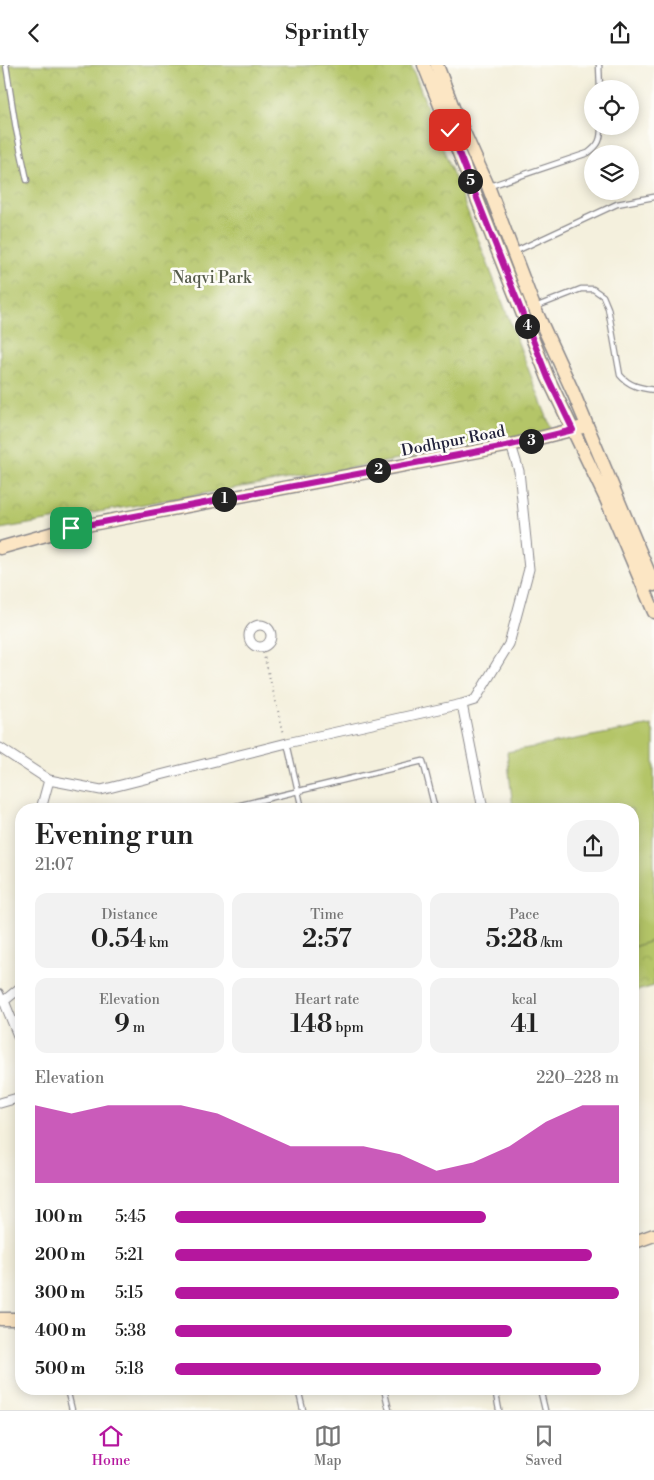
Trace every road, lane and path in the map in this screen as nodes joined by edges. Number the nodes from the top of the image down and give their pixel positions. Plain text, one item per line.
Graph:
1 (6, 65) edge
2 (424, 65) edge
3 (437, 65) edge
4 (599, 65) edge
5 (600, 80) edge
6 (601, 135) edge
7 (27, 180) dead end
8 (488, 186) junction
9 (654, 197) edge
10 (514, 252) junction
11 (501, 259) junction
12 (534, 307) junction
13 (654, 390) edge
14 (588, 426) junction
15 (573, 430) junction
16 (511, 445) junction
17 (0, 548) edge
18 (650, 581) edge
19 (654, 612) edge
20 (262, 648) dead end
21 (462, 704) junction
22 (286, 743) junction
23 (0, 748) edge
24 (49, 780) junction
25 (298, 791) junction
26 (43, 803) edge
27 (249, 803) edge
28 (301, 803) edge
29 (434, 803) edge
30 (481, 803) edge
31 (15, 990) edge
32 (2, 996) edge
33 (15, 1028) edge
34 (15, 1099) edge
35 (0, 1103) edge
36 (654, 1235) edge
37 (639, 1240) edge
38 (0, 1319) edge
39 (15, 1319) edge
40 (68, 1395) edge
41 (300, 1395) edge
42 (385, 1395) edge
43 (496, 1395) edge
44 (541, 1395) edge
45 (72, 1410) edge
46 (304, 1410) edge
47 (388, 1410) edge
48 (499, 1410) edge
49 (545, 1410) edge

1 - 7 lane
2 - 11 main road
3 - 8 main road
4 - 5 lane
6 - 8 lane
8 - 10 main road
9 - 10 lane
10 - 11 lane
10 - 12 main road
11 - 15 main road
12 - 13 lane
12 - 14 main road
14 - 15 main road, Dodhpur Road
14 - 18 main road
15 - 16 main road, Dodhpur Road
15 - 18 main road
16 - 17 main road, Dodhpur Road
16 - 21 street
18 - 19 main road
20 - 22 path
21 - 22 street
21 - 30 street
22 - 24 street
22 - 25 lane
23 - 24 street
24 - 26 street
25 - 27 lane
25 - 28 lane
25 - 29 lane
31 - 32 street
32 - 33 street
34 - 35 street
36 - 37 main road
38 - 39 main road
40 - 45 lane
41 - 46 lane
42 - 47 lane
43 - 48 lane
44 - 49 lane

